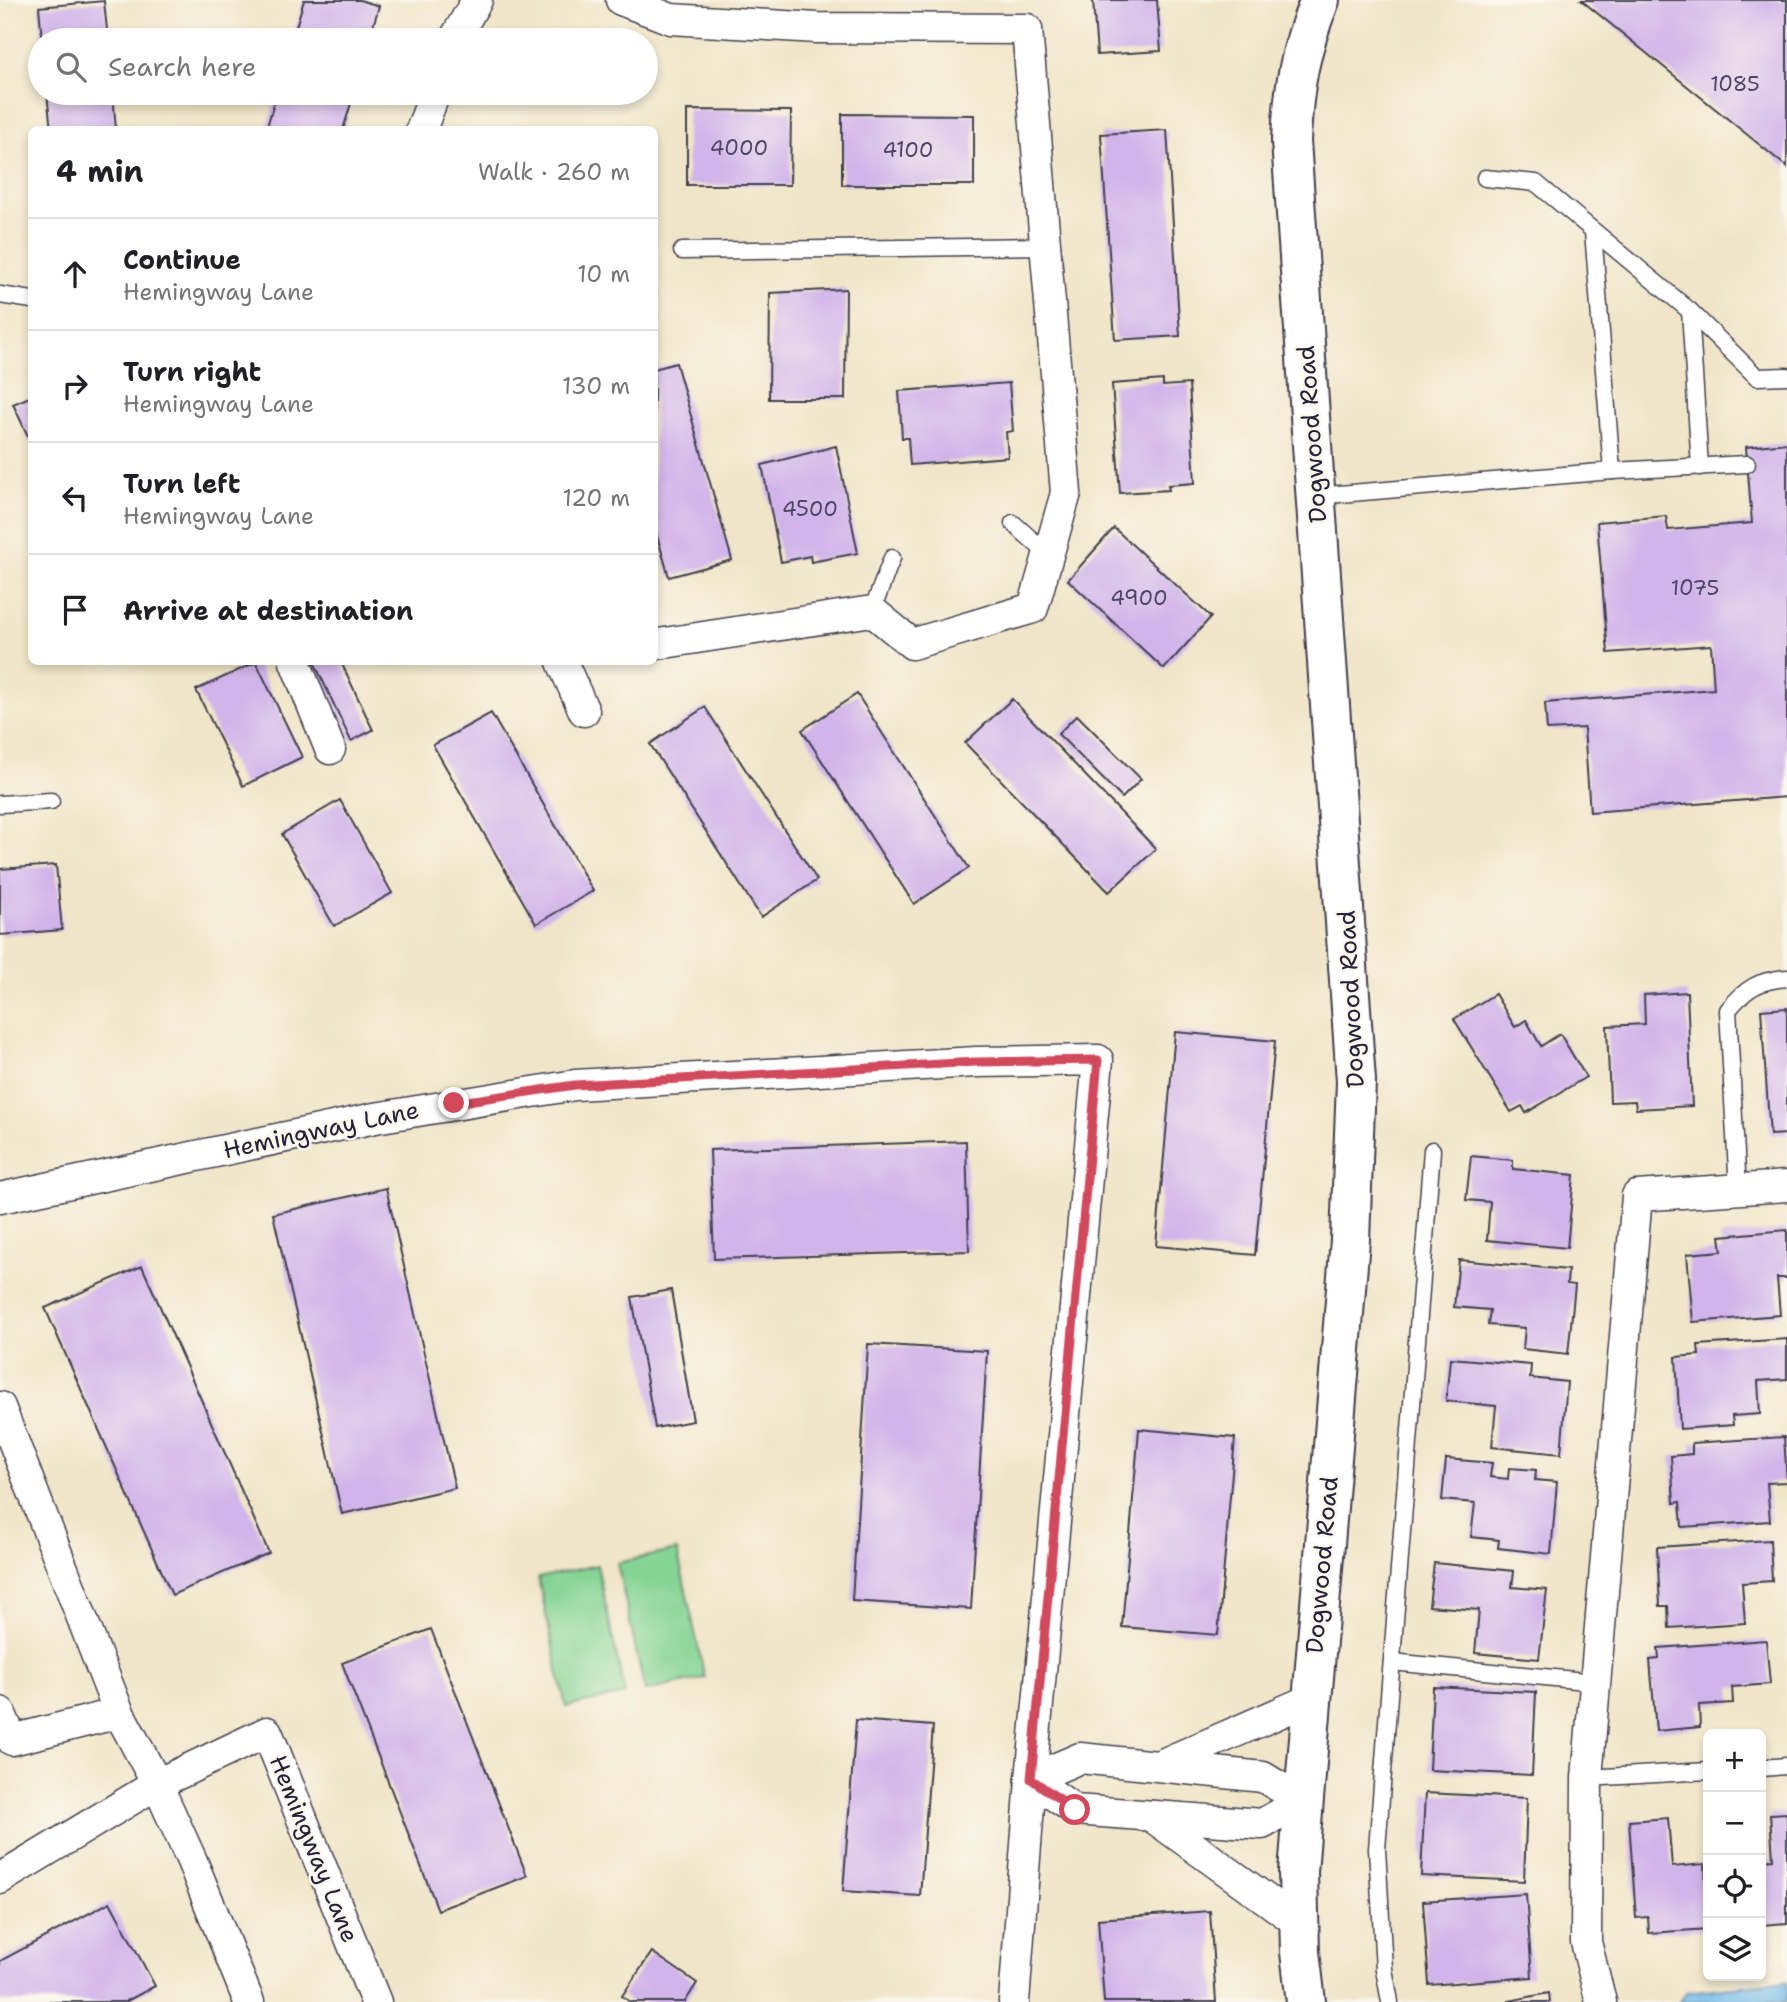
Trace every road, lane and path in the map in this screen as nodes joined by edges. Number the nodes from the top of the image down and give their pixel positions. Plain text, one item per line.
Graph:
1 (477, 0) edge
2 (621, 0) edge
3 (1320, 0) edge
4 (461, 28) edge
5 (430, 105) edge
6 (423, 126) edge
7 (1485, 178) dead end
8 (1593, 231) junction
9 (1046, 246) junction
10 (682, 251) dead end
11 (0, 295) edge
12 (28, 299) edge
13 (1690, 311) junction
14 (1787, 376) edge
15 (1747, 464) dead end
16 (1700, 467) junction
17 (1612, 471) junction
18 (1316, 496) junction
19 (1013, 523) dead end
20 (1050, 556) junction
21 (892, 558) dead end
22 (872, 611) junction
23 (658, 644) dead end
24 (296, 665) edge
25 (563, 665) edge
26 (584, 711) dead end
27 (330, 749) dead end
28 (51, 801) dead end
29 (0, 804) edge
30 (1787, 978) edge
31 (1432, 1150) dead end
32 (1787, 1186) edge
33 (1738, 1190) junction
34 (0, 1198) edge
35 (0, 1406) edge
36 (1392, 1662) junction
37 (1595, 1682) junction
38 (1311, 1699) junction
39 (0, 1712) edge
40 (119, 1713) junction
41 (1157, 1766) junction
42 (1787, 1766) edge
43 (1766, 1768) edge
44 (1703, 1771) edge
45 (1587, 1778) junction
46 (1031, 1779) junction
47 (157, 1784) junction
48 (1303, 1801) junction
49 (1151, 1815) junction
50 (0, 1879) edge
51 (1300, 1923) junction
52 (248, 2002) edge
53 (376, 2002) edge
54 (1014, 2002) edge
55 (1306, 2002) edge
56 (1390, 2002) edge
57 (1601, 2002) edge

1 - 4 street
2 - 9 street
3 - 18 street, Dogwood Road
5 - 6 street
7 - 8 lane
8 - 13 lane
8 - 17 lane
9 - 10 lane
9 - 20 street
11 - 12 lane
13 - 14 lane
13 - 16 lane
15 - 16 lane
16 - 17 lane
17 - 18 lane
18 - 38 street, Dogwood Road
19 - 20 lane
20 - 22 street
21 - 22 lane
22 - 23 street
24 - 27 street
25 - 26 street
28 - 29 lane
30 - 33 lane
31 - 36 lane
32 - 33 street
33 - 37 street
34 - 46 street, Hemingway Lane
35 - 40 street
36 - 37 lane
36 - 56 lane
37 - 45 street
38 - 41 street
38 - 48 street, Dogwood Road
39 - 40 street
40 - 47 street
41 - 46 street
41 - 48 street
42 - 43 lane
44 - 45 lane
45 - 57 street
46 - 49 street
46 - 54 street, Hemingway Lane
47 - 50 street, Hemingway Lane
47 - 52 street
47 - 53 street, Hemingway Lane
48 - 49 street
48 - 51 street, Dogwood Road
49 - 51 street
51 - 55 street, Dogwood Road

